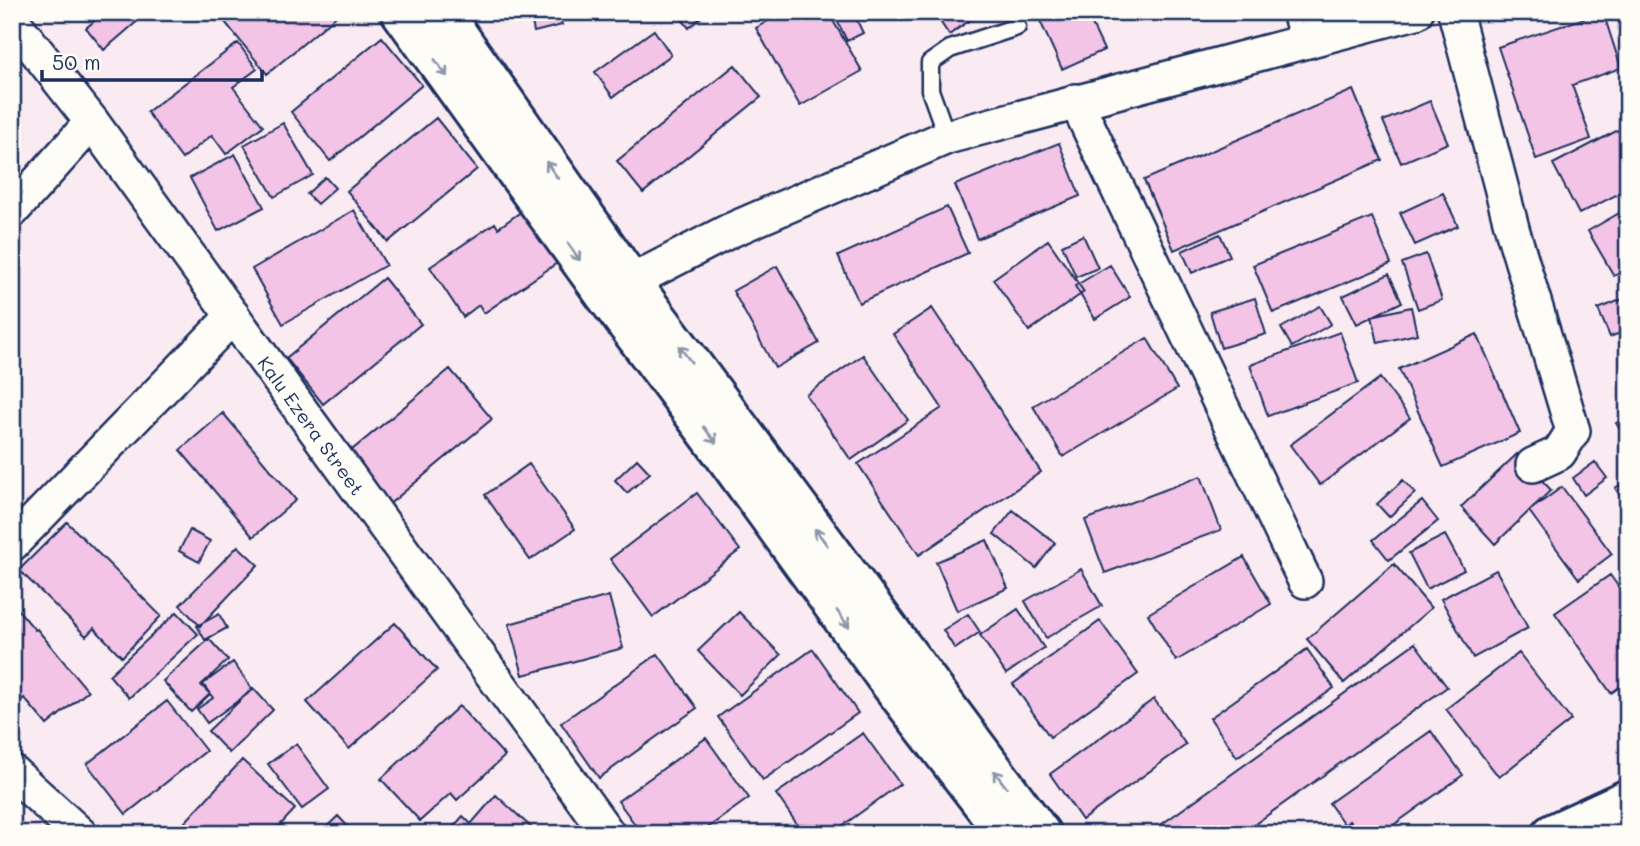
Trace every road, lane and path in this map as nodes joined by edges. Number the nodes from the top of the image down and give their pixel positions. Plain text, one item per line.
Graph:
1 (401, 12) edge
2 (442, 12) edge
3 (1416, 12) edge
4 (1455, 12) edge
5 (12, 20) edge
6 (1303, 26) edge
7 (1017, 27) dead end
8 (1076, 101) junction
9 (92, 122) junction
10 (947, 137) junction
11 (12, 211) edge
12 (618, 289) junction
13 (233, 316) junction
14 (1533, 465) dead end
15 (12, 544) edge
16 (1305, 581) dead end
17 (12, 772) edge
18 (1628, 799) edge
19 (80, 834) edge
20 (608, 834) edge
21 (1006, 834) edge
22 (1041, 834) edge
23 (1552, 834) edge

1 -> 12 main road
12 -> 2 main road
3 - 6 street
4 - 14 street
5 - 9 street, Kalu Ezera Street
6 - 8 street
7 - 10 lane
8 - 10 street
8 - 16 street
9 - 11 street
9 - 13 street, Kalu Ezera Street
10 - 12 street
12 -> 21 main road
22 -> 12 main road
13 - 15 street
13 - 20 street, Kalu Ezera Street
17 - 19 street
18 - 23 main road

